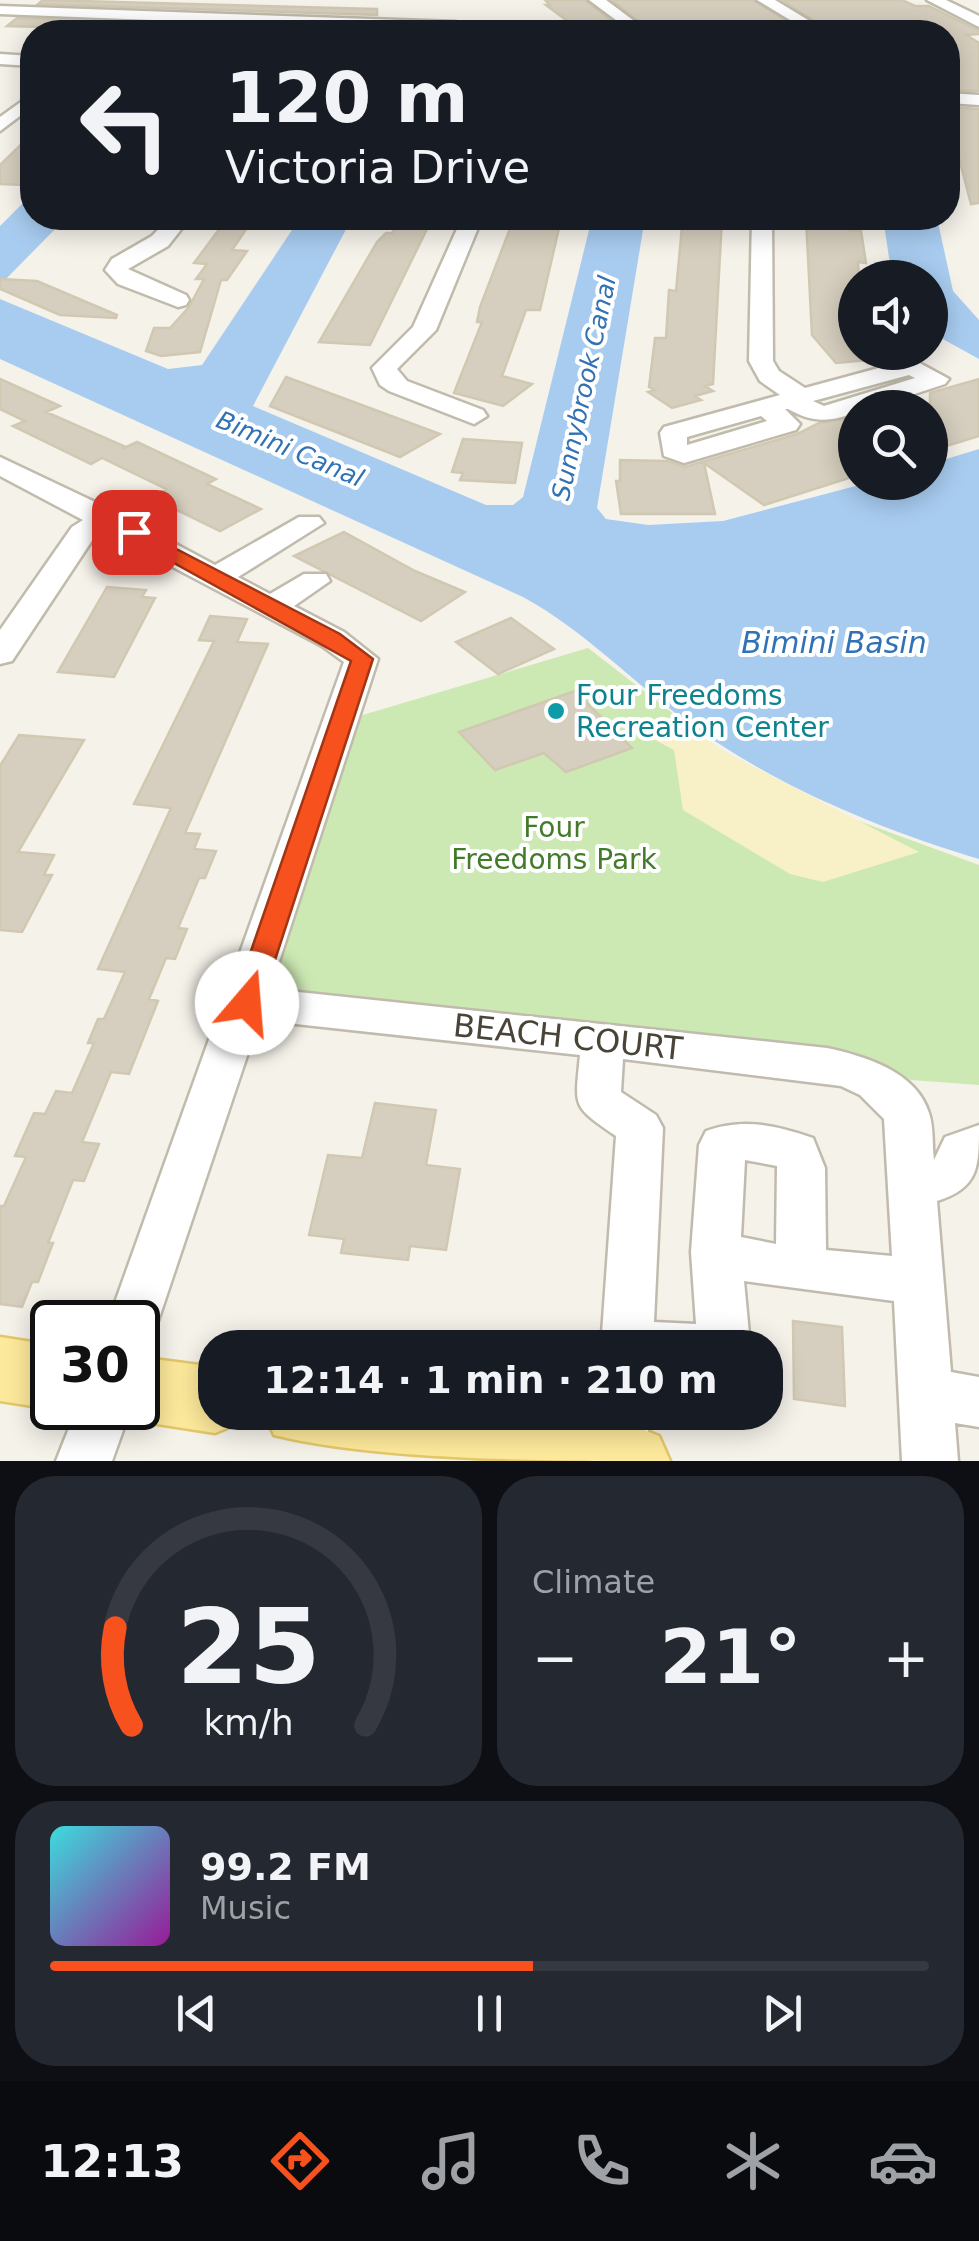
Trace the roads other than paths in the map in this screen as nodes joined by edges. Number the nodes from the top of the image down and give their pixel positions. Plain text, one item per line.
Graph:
1 (596, 0) edge
2 (764, 0) edge
3 (934, 0) edge
4 (0, 10) edge
5 (442, 13) dead end
6 (230, 20) edge
7 (449, 20) edge
8 (624, 20) edge
9 (799, 20) edge
10 (979, 22) edge
11 (20, 109) edge
12 (0, 126) edge
13 (170, 230) edge
14 (467, 230) edge
15 (762, 230) edge
16 (178, 300) dead end
17 (897, 370) edge
18 (785, 401) junction
19 (474, 416) dead end
20 (674, 433) dead end
21 (0, 465) edge
22 (106, 518) junction
23 (309, 523) dead end
24 (217, 577) junction
25 (315, 581) dead end
26 (271, 606) junction
27 (0, 654) edge
28 (247, 1003) junction
29 (602, 1040) junction
30 (979, 1144) edge
31 (911, 1182) junction
32 (716, 1252) junction
33 (802, 1268) junction
34 (918, 1281) junction
35 (142, 1300) edge
36 (628, 1330) edge
37 (723, 1330) edge
38 (0, 1370) edge
39 (30, 1374) edge
40 (160, 1392) edge
41 (926, 1394) junction
42 (198, 1398) edge
43 (979, 1402) edge
44 (96, 1430) edge
45 (482, 1430) edge
46 (625, 1444) edge
47 (84, 1461) edge
48 (930, 1461) edge

1 - 8 street
2 - 9 street
3 - 10 street
4 - 6 street
5 - 7 street
11 - 12 street
13 - 16 street
14 - 19 street
15 - 18 street
17 - 18 street
18 - 20 street
21 - 22 street
22 - 24 street
22 - 27 street
23 - 24 street
24 - 26 street
25 - 26 street
26 - 28 street
28 - 29 street, BEACH COURT
28 - 35 street
29 - 31 street, BEACH COURT
29 - 36 street
30 - 31 street
31 - 34 street
32 - 33 street
32 - 33 street
32 - 37 street
33 - 34 street
34 - 41 street
38 - 39 main road
40 - 42 main road
41 - 43 street
41 - 48 street
44 - 47 street
45 - 46 main road

